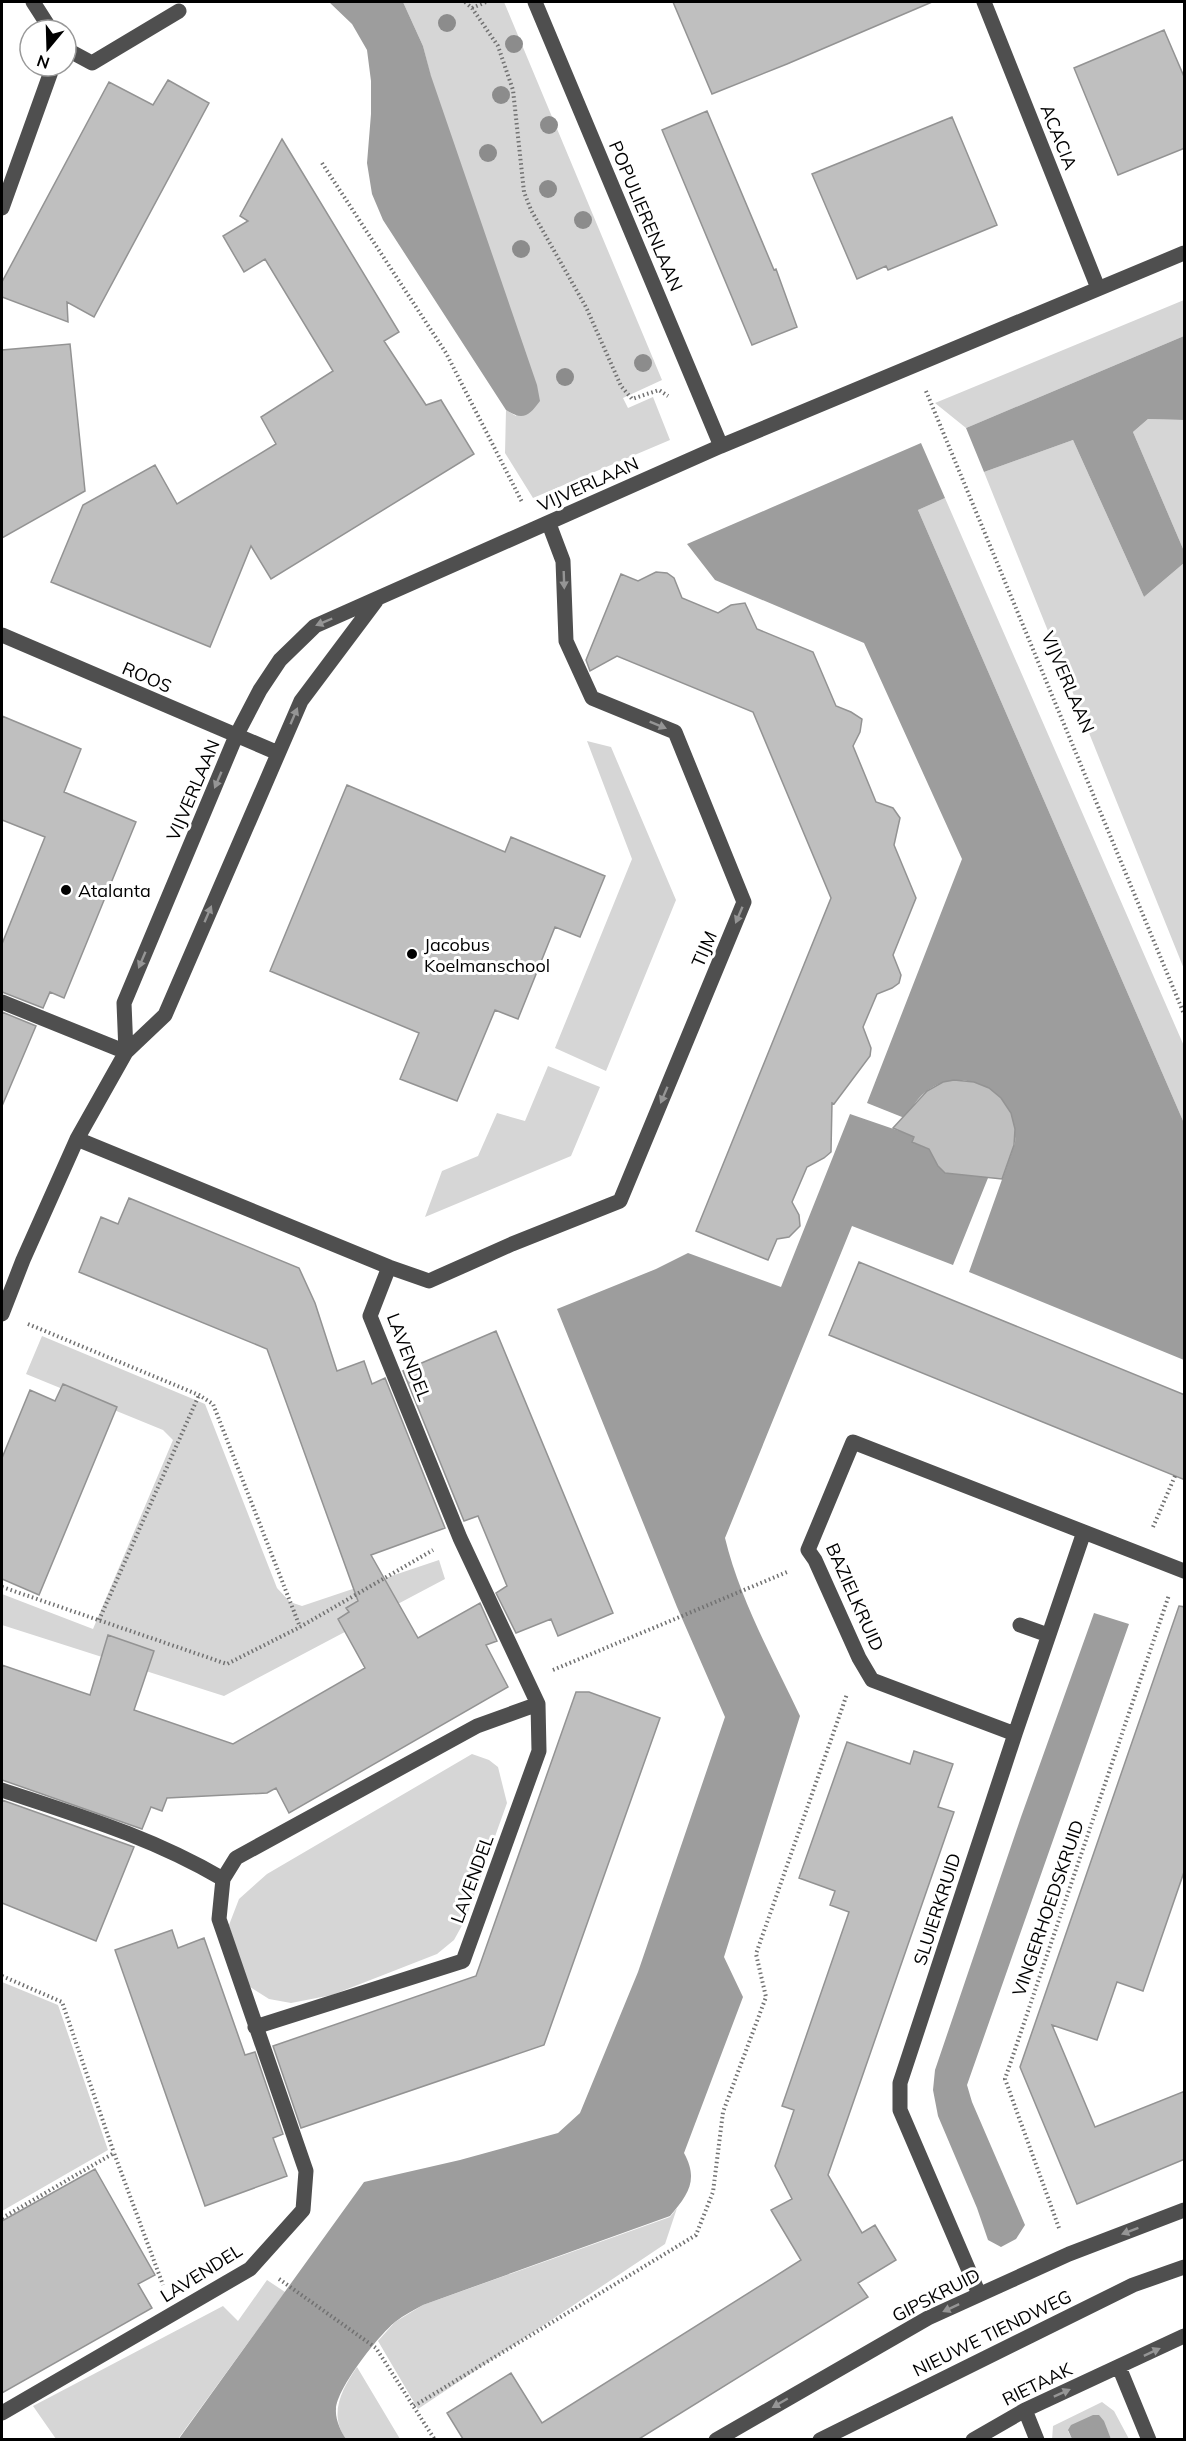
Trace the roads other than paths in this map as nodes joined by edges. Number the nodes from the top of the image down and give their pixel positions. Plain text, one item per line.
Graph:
1 (33, 2) edge
2 (535, 2) edge
3 (984, 2) edge
4 (178, 11) dead end
5 (43, 18) edge
6 (78, 55) edge
7 (49, 78) edge
8 (2, 207) edge
9 (1185, 253) edge
10 (1098, 288) junction
11 (721, 446) junction
12 (542, 526) junction
13 (378, 599) junction
14 (2, 635) edge
15 (237, 736) junction
16 (278, 753) junction
17 (2, 1002) edge
18 (126, 1052) junction
19 (77, 1138) junction
20 (389, 1267) junction
21 (2, 1314) edge
22 (1084, 1532) junction
23 (1181, 1570) edge
24 (1020, 1625) dead end
25 (1048, 1635) junction
26 (538, 1704) junction
27 (1015, 1734) junction
28 (2, 1790) edge
29 (224, 1879) junction
30 (255, 2027) junction
31 (1185, 2210) edge
32 (1185, 2267) edge
33 (979, 2295) junction
34 (1185, 2336) edge
35 (1119, 2367) junction
36 (1025, 2410) junction
37 (2, 2413) edge
38 (716, 2439) edge
39 (820, 2439) edge
40 (973, 2439) edge
41 (1037, 2439) edge
42 (1149, 2439) edge

1 - 5 street
2 - 11 street, POPULIERENLAAN
3 - 10 street, ACACIA
4 - 6 street
7 - 8 street
9 - 10 street, VIJVERLAAN
10 - 11 street, VIJVERLAAN
11 - 12 street, VIJVERLAAN
12 - 13 street, VIJVERLAAN
12 -> 20 street, TIJM
13 -> 15 street, VIJVERLAAN
16 -> 13 street, VIJVERLAAN
14 - 15 street, ROOS
15 - 16 street, ROOS
15 -> 18 street, VIJVERLAAN
18 -> 16 street, VIJVERLAAN
17 - 18 street
18 - 19 street, VIJVERLAAN
19 - 20 street
19 - 21 street, VIJVERLAAN
20 - 26 street, LAVENDEL
22 - 23 street, BAZIELKRUID
22 - 25 street, SLUIERKRUID
22 - 27 street, BAZIELKRUID
24 - 25 street
25 - 27 street, SLUIERKRUID
26 - 29 street, LAVENDEL
26 - 30 street, LAVENDEL
27 - 33 street, SLUIERKRUID
28 - 29 street
29 - 30 street, LAVENDEL
30 - 37 street, LAVENDEL
31 -> 33 street, GIPSKRUID
32 - 39 street, NIEUWE TIENDWEG
33 -> 38 street, GIPSKRUID
35 -> 34 street, RIETAAK
36 -> 35 street, RIETAAK
35 - 42 street
36 - 40 street, RIETAAK
36 - 41 street

